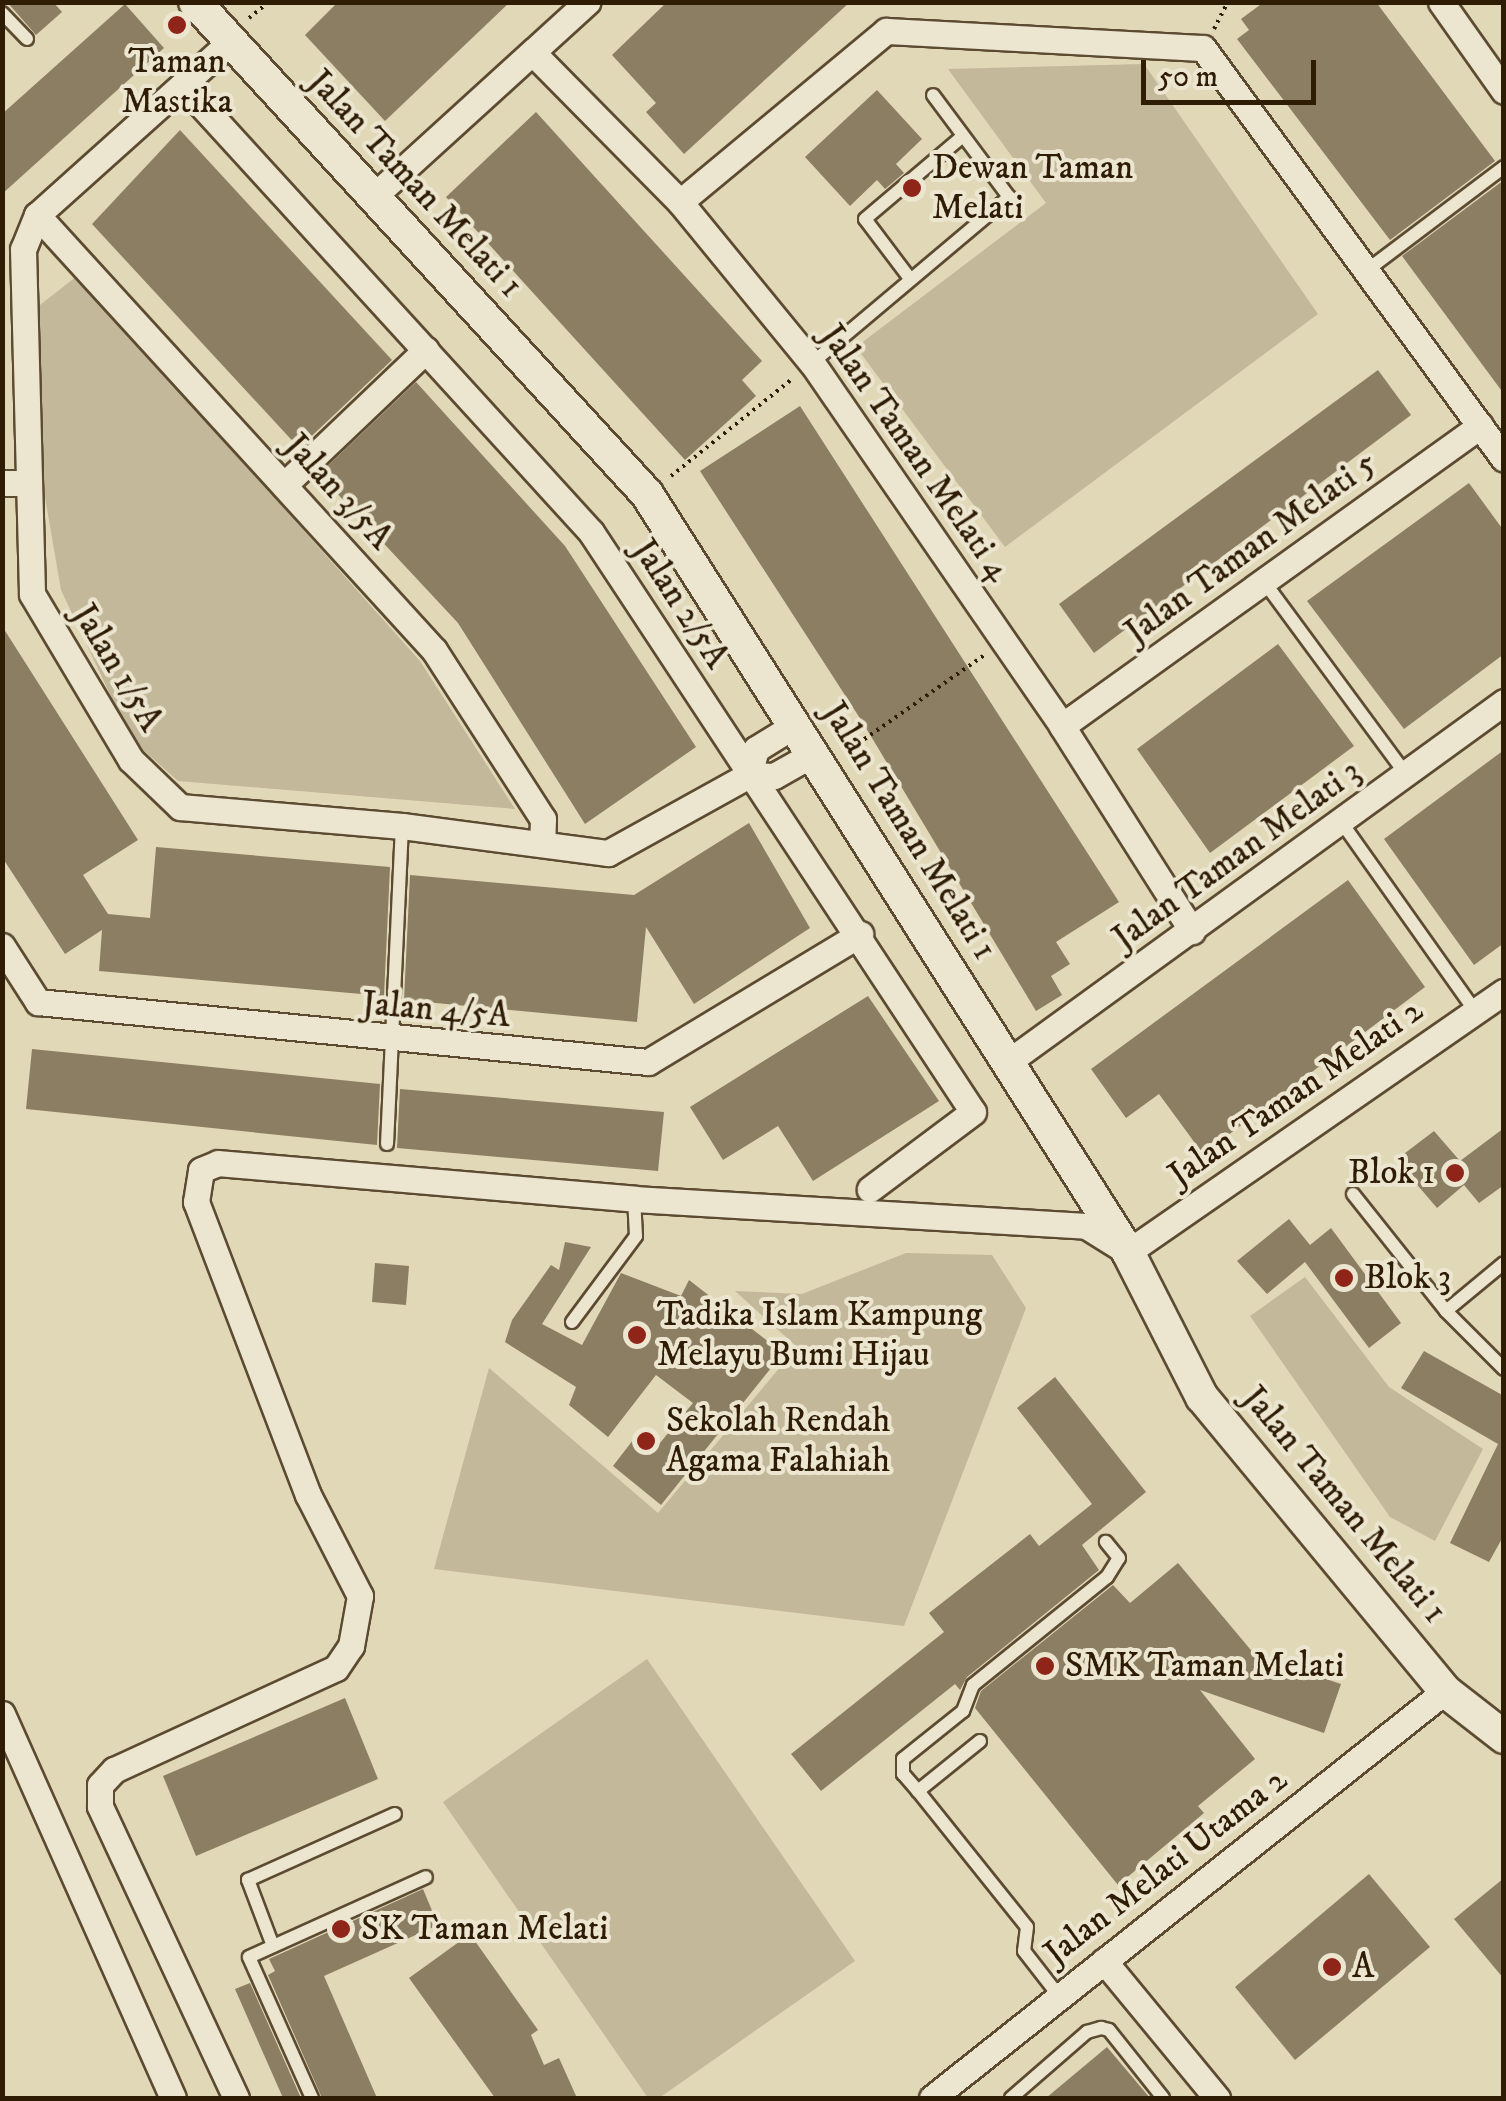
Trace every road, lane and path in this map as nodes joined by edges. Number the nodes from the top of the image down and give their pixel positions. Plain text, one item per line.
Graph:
1 (196, 2) edge
2 (269, 2) edge
3 (587, 2) edge
4 (1441, 2) edge
5 (2, 13) edge
6 (239, 31) junction
7 (28, 39) dead end
8 (534, 53) junction
9 (183, 85) junction
10 (1504, 91) edge
11 (933, 96) dead end
12 (963, 136) junction
13 (1504, 166) edge
14 (373, 197) junction
15 (680, 202) junction
16 (37, 215) junction
17 (1366, 271) junction
18 (908, 276) junction
19 (426, 350) junction
20 (812, 363) junction
21 (1480, 426) junction
22 (1504, 459) edge
23 (15, 483) edge
24 (284, 485) junction
25 (647, 494) junction
26 (1265, 583) junction
27 (1004, 642) junction
28 (1504, 702) edge
29 (795, 725) junction
30 (1062, 726) junction
31 (817, 762) junction
32 (748, 775) junction
33 (1407, 776) junction
34 (1342, 824) junction
35 (402, 826) junction
36 (542, 844) junction
37 (1192, 931) junction
38 (860, 934) junction
39 (2, 946) edge
40 (1504, 992) edge
41 (1476, 1012) junction
42 (396, 1042) junction
43 (1008, 1062) junction
44 (387, 1144) dead end
45 (870, 1189) dead end
46 (1353, 1194) dead end
47 (634, 1199) junction
48 (1128, 1252) junction
49 (1504, 1264) edge
50 (1446, 1311) junction
51 (572, 1322) dead end
52 (1504, 1369) edge
53 (1106, 1542) dead end
54 (1445, 1691) junction
55 (2, 1714) edge
56 (1504, 1737) edge
57 (980, 1742) dead end
58 (918, 1791) junction
59 (395, 1814) dead end
60 (426, 1877) dead end
61 (273, 1946) junction
62 (1104, 1961) junction
63 (1059, 1996) junction
64 (172, 2098) edge
65 (236, 2098) edge
66 (312, 2098) edge
67 (932, 2098) edge
68 (1011, 2098) edge
69 (1163, 2098) edge
70 (1217, 2098) edge

1 - 6 street, Jalan Taman Melati 1
2 - 6 path
3 - 8 street
4 - 10 street
5 - 7 lane
6 - 9 street
6 - 14 street, Jalan Taman Melati 1
8 - 14 street
8 - 15 street, Jalan Taman Melati 4
9 - 16 street
9 - 19 street, Jalan 2/5A
11 - 12 lane
12 - 18 lane
12 - 18 lane
13 - 17 lane
14 - 25 street, Jalan Taman Melati 1
15 - 17 street
15 - 20 street, Jalan Taman Melati 4
16 - 23 street, Jalan 1/5A
16 - 24 street, Jalan 3/5A
17 - 21 street
18 - 20 lane
19 - 24 street
19 - 32 street, Jalan 2/5A
20 - 25 path
20 - 27 street, Jalan Taman Melati 4
21 - 22 street
21 - 26 street, Jalan Taman Melati 5
23 - 35 street, Jalan 1/5A
24 - 36 street, Jalan 3/5A
25 - 29 street, Jalan Taman Melati 1
26 - 30 street, Jalan Taman Melati 5
26 - 33 lane
27 - 30 street, Jalan Taman Melati 4
27 - 31 path
28 - 33 street, Jalan Taman Melati 3
29 - 31 street, Jalan Taman Melati 1
29 - 32 street, Jalan 1/5A
30 - 37 street, Jalan Taman Melati 4
31 - 32 street, Jalan 1/5A
31 - 43 street, Jalan Taman Melati 1
32 - 36 street, Jalan 1/5A
32 - 38 street, Jalan 2/5A
33 - 34 street, Jalan Taman Melati 3
34 - 37 street, Jalan Taman Melati 3
34 - 41 lane
35 - 36 street, Jalan 1/5A
35 - 42 lane
37 - 43 street, Jalan Taman Melati 3
38 - 42 street, Jalan 4/5A
38 - 45 street, Jalan 2/5A
39 - 42 street, Jalan 4/5A
40 - 41 street, Jalan Taman Melati 2
41 - 48 street, Jalan Taman Melati 2
42 - 44 lane
43 - 48 street, Jalan Taman Melati 1
46 - 50 lane
47 - 48 street
47 - 51 lane
47 - 65 street
48 - 54 street, Jalan Taman Melati 1
49 - 50 lane
50 - 52 lane
53 - 58 lane
54 - 56 street, Jalan Taman Melati 1
54 - 62 street, Jalan Melati Utama 2
55 - 64 street
57 - 58 lane
58 - 63 lane
59 - 61 lane
60 - 61 lane
61 - 66 lane
62 - 63 street, Jalan Melati Utama 2
62 - 70 street
63 - 67 street, Jalan Melati Utama 2
68 - 69 lane

